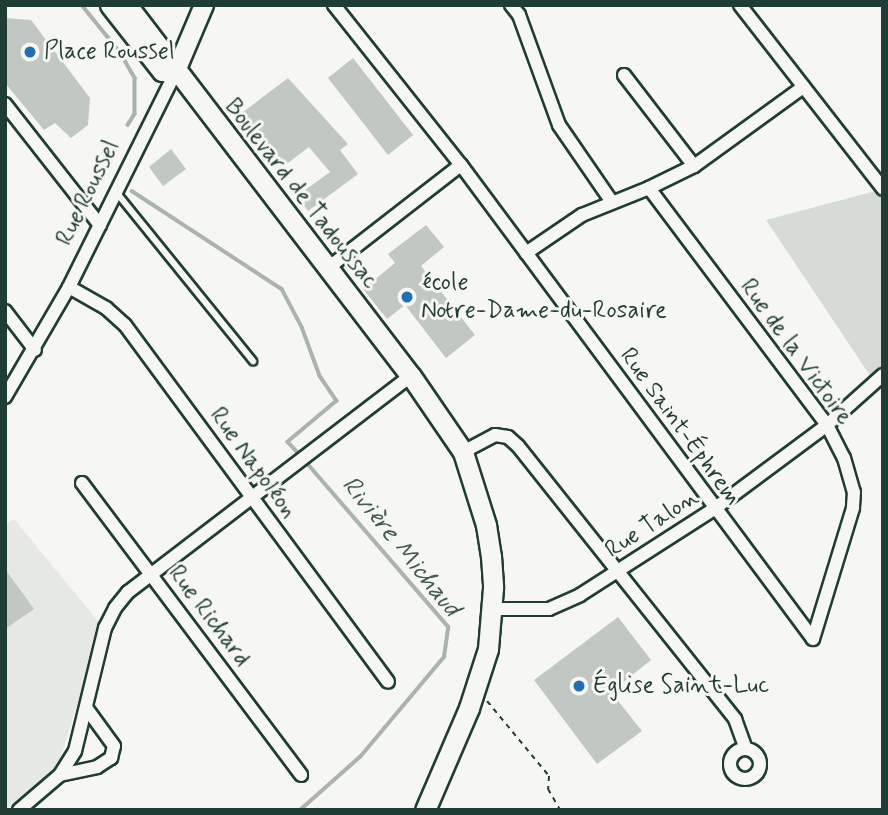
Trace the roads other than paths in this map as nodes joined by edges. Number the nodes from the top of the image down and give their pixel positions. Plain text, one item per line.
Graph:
1 (110, 5) edge
2 (127, 5) edge
3 (334, 5) edge
4 (511, 5) edge
5 (740, 5) edge
6 (202, 6) edge
7 (176, 71) junction
8 (624, 75) dead end
9 (803, 87) junction
10 (5, 104) edge
11 (461, 165) junction
12 (694, 166) junction
13 (649, 188) junction
14 (883, 189) edge
15 (116, 192) junction
16 (612, 202) junction
17 (100, 225) junction
18 (526, 253) junction
19 (328, 268) junction
20 (69, 287) junction
21 (5, 311) edge
22 (34, 350) junction
23 (253, 361) dead end
24 (883, 374) edge
25 (411, 376) junction
26 (5, 397) edge
27 (827, 425) junction
28 (463, 453) junction
29 (82, 483) dead end
30 (252, 498) junction
31 (714, 509) junction
32 (620, 571) junction
33 (152, 574) junction
34 (492, 609) junction
35 (813, 639) joint
36 (388, 682) dead end
37 (87, 709) junction
38 (745, 747) dead end
39 (60, 775) junction
40 (300, 775) dead end
41 (19, 810) edge
42 (425, 810) edge

1 - 7 main road, Boulevard de Tadoussac
2 - 7 main road, Boulevard de Tadoussac
3 - 11 street, Rue Saint-Éphrem
4 - 16 street
5 - 9 street
6 - 7 street, Rue Roussel
7 - 15 street, Rue Roussel
7 - 19 main road, Boulevard de Tadoussac
8 - 12 street
9 - 12 street
9 - 14 street
10 - 17 street
11 - 18 street, Rue Saint-Éphrem
11 - 19 street
12 - 13 street
13 - 16 street
13 - 27 street, Rue de la Victoire
15 - 17 street, Rue Roussel
15 - 23 lane
16 - 18 street
17 - 20 street, Rue Roussel
18 - 31 street, Rue Saint-Éphrem
19 - 25 main road, Boulevard de Tadoussac
20 - 22 street, Rue Roussel
20 - 30 street, Rue Napoléon
21 - 22 street
22 - 26 street, Rue Roussel
24 - 27 street, Rue Talon
25 - 28 main road, Boulevard de Tadoussac
25 - 30 street
27 - 31 street, Rue Talon
27 - 35 street, Rue de la Victoire
28 - 32 street
28 - 34 main road, Boulevard de Tadoussac
29 - 33 street, Rue Richard
30 - 33 street
30 - 36 street, Rue Napoléon
31 - 32 street, Rue Talon
31 - 35 street, Rue Saint-Éphrem
32 - 34 street, Rue Talon
32 - 38 street
33 - 37 street
33 - 40 street, Rue Richard
34 - 42 main road, Boulevard de Tadoussac
37 - 39 street
37 - 39 street
39 - 41 street

